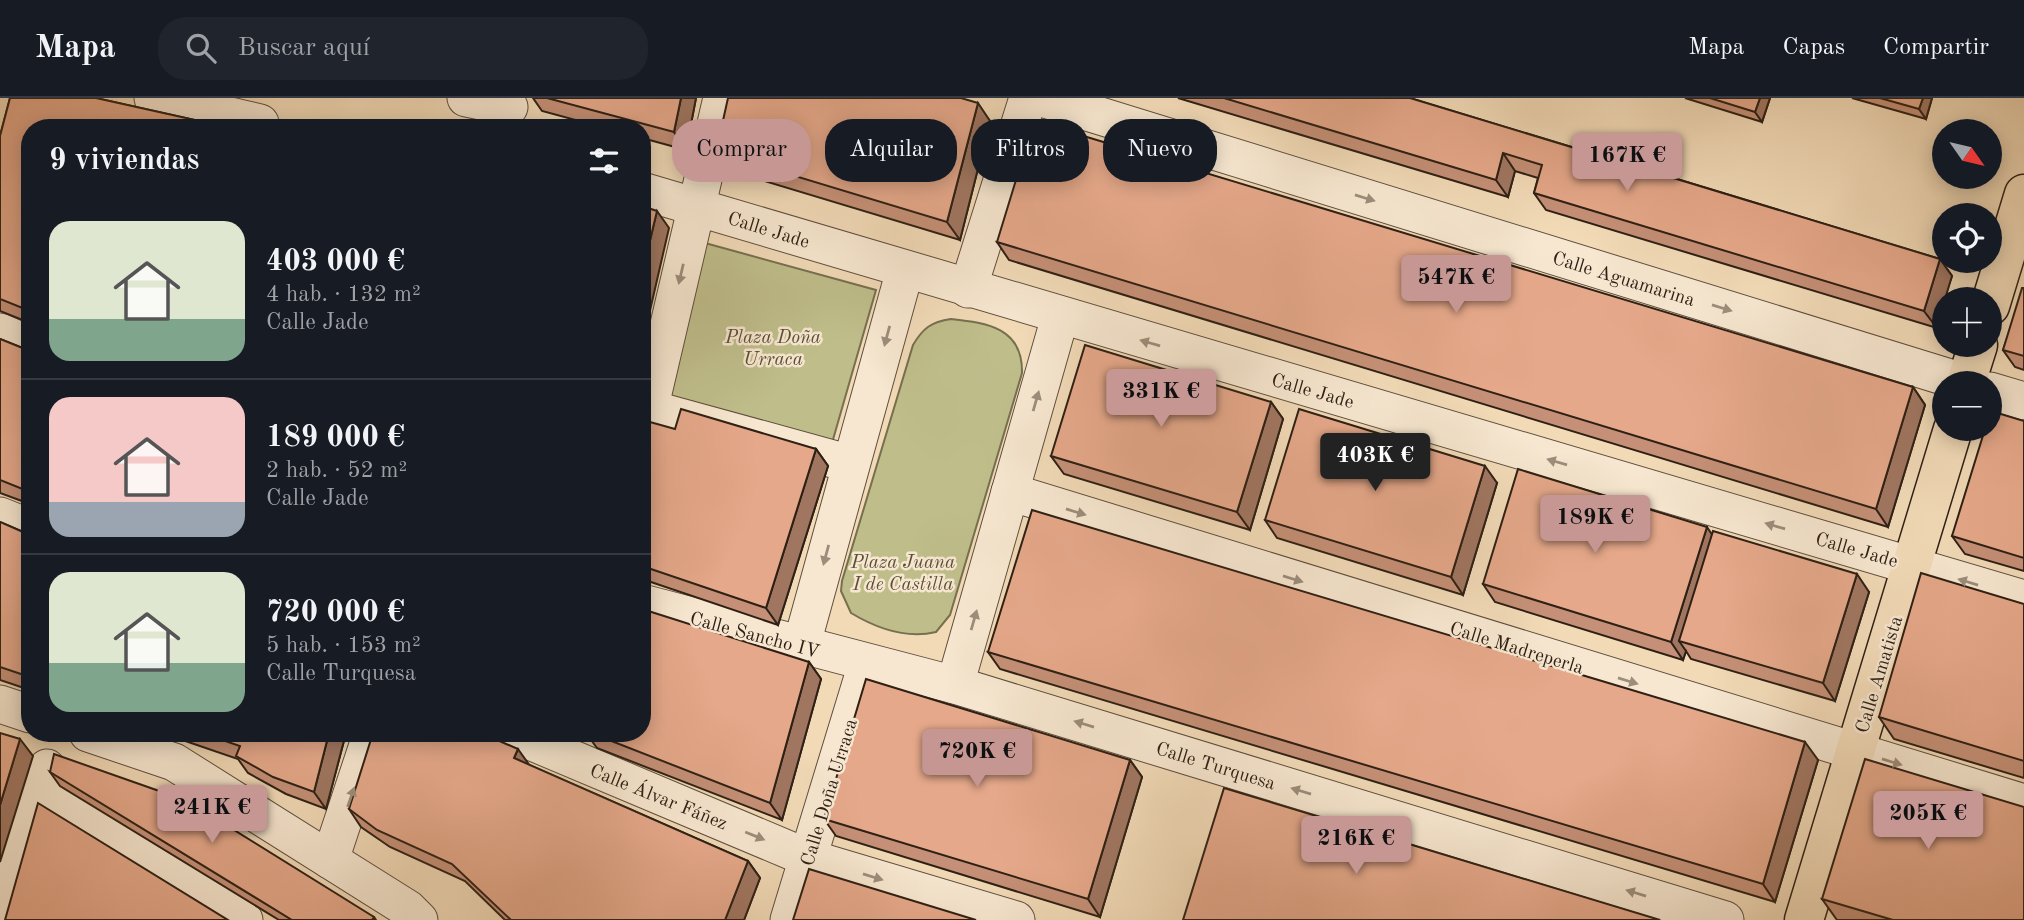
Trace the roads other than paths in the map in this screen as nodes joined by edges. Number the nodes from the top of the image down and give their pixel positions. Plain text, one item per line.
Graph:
1 (153, 98) edge
2 (466, 98) edge
3 (722, 98) edge
4 (1028, 98) edge
5 (1042, 98) edge
6 (508, 111) edge
7 (261, 116) edge
8 (651, 194) edge
9 (2024, 194) edge
10 (696, 208) junction
11 (905, 270) junction
12 (1996, 287) edge
13 (968, 289) junction
14 (1060, 317) junction
15 (0, 332) edge
16 (21, 341) edge
17 (1932, 373) edge
18 (2002, 395) edge
19 (2024, 401) edge
20 (651, 403) edge
21 (651, 426) edge
22 (1949, 441) edge
23 (851, 464) junction
24 (1010, 492) junction
25 (0, 516) edge
26 (21, 524) edge
27 (1911, 565) junction
28 (2024, 599) edge
29 (651, 605) edge
30 (801, 647) junction
31 (867, 664) junction
32 (955, 685) junction
33 (0, 704) edge
34 (21, 711) edge
35 (115, 742) edge
36 (369, 742) edge
37 (554, 742) edge
38 (573, 746) edge
39 (1855, 751) junction
40 (2024, 803) edge
41 (808, 858) junction
42 (330, 860) junction
43 (1, 920) edge
44 (244, 920) edge
45 (419, 920) edge
46 (789, 920) edge
47 (1016, 920) edge
48 (1725, 920) edge
49 (1804, 920) edge

1 - 7 street
2 - 6 street
3 - 10 street
4 - 13 street
5 -> 17 street, Calle Aguamarina
8 - 10 street, Calle Jade
9 - 12 main road
10 - 11 street, Calle Jade
10 -> 20 street
11 - 13 street, Calle Jade
11 -> 23 street
13 - 14 street, Calle Jade
24 -> 14 street
27 -> 14 street, Calle Jade
15 - 16 street
18 - 19 street
21 - 23 street
22 - 27 main road, Calle Amatista
23 -> 30 street
32 -> 24 street
24 -> 39 street, Calle Madreperla
25 - 26 street
28 -> 27 street, Calle Jade
27 - 39 main road, Calle Amatista
29 - 30 street, Calle Sancho IV
30 - 31 street, Calle Sancho IV
31 - 32 street, Calle Turquesa
31 - 41 street, Calle Doña Urraca
48 -> 32 street, Calle Turquesa
33 - 34 street
35 - 42 street
42 -> 36 street
37 - 38 street, Calle Álvar Fáñez
38 -> 41 street, Calle Álvar Fáñez
39 -> 40 street, Calle Madreperla
39 - 49 main road, Calle Amatista
41 - 46 street, Calle Doña Urraca
41 -> 47 street, Calle Álvar Fáñez
42 - 45 street
43 - 44 street

